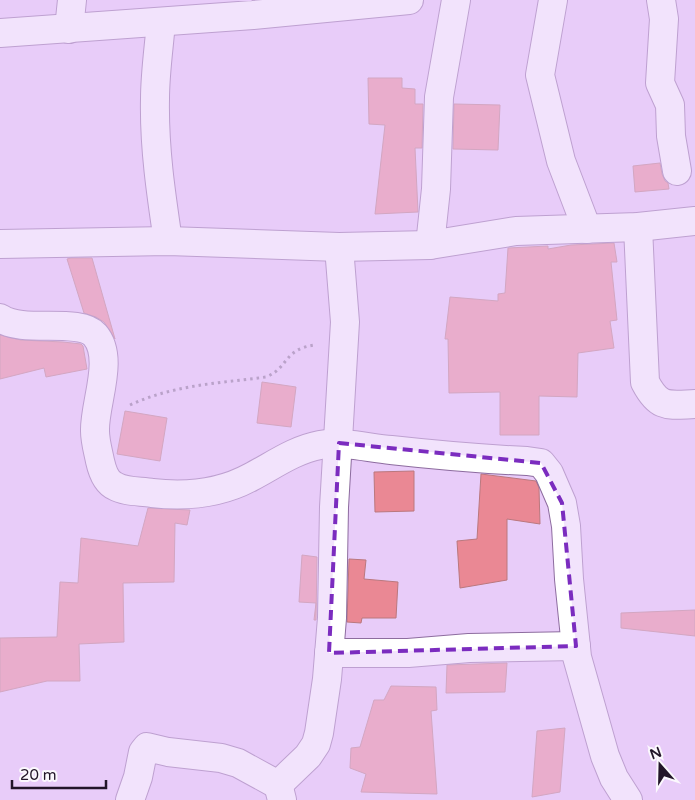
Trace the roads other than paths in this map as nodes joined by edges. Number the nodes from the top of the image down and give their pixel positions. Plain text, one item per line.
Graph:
1 (72, 0) edge
2 (409, 0) edge
3 (456, 0) edge
4 (553, 0) edge
5 (661, 0) edge
6 (161, 22) junction
7 (69, 29) junction
8 (0, 33) edge
9 (676, 170) dead end
10 (695, 221) edge
11 (638, 227) junction
12 (587, 229) junction
13 (168, 241) junction
14 (0, 244) edge
15 (430, 245) junction
16 (339, 247) junction
17 (0, 318) edge
18 (695, 404) edge
19 (339, 443) junction
20 (576, 646) junction
21 (329, 652) junction
22 (281, 793) edge
23 (130, 800) edge
24 (628, 800) edge

1 - 7 street
2 - 6 street
3 - 15 street
4 - 12 street
5 - 9 street
6 - 7 street
6 - 13 street
7 - 8 street
10 - 11 street
11 - 12 street
11 - 18 street
12 - 15 street
13 - 14 street
13 - 16 street
15 - 16 street
16 - 19 street
17 - 19 street
19 - 20 street
19 - 21 street
20 - 21 street
20 - 24 street
21 - 22 street
22 - 23 street

